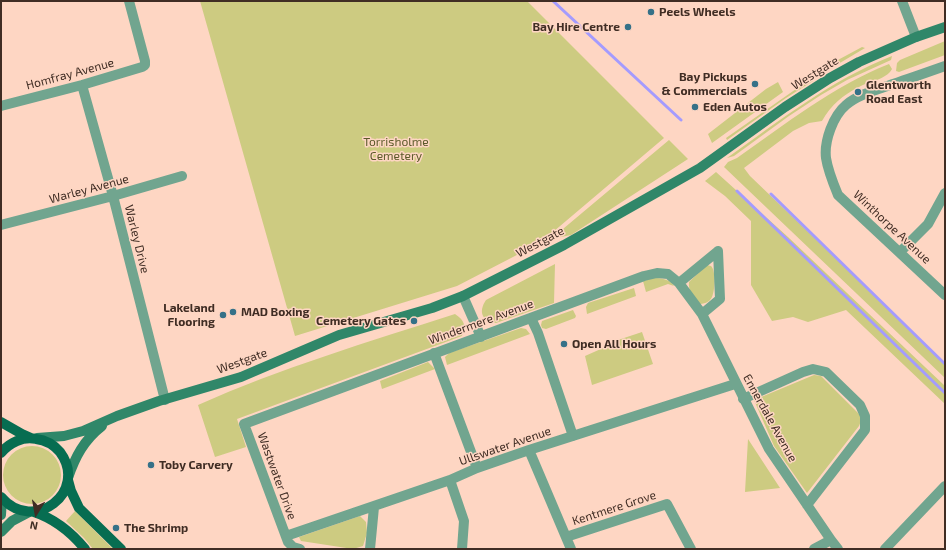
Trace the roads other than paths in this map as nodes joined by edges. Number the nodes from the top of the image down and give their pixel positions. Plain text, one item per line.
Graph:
1 (129, 1) edge
2 (902, 1) edge
3 (945, 27) edge
4 (916, 37) junction
5 (945, 66) edge
6 (82, 85) junction
7 (1, 106) edge
8 (182, 176) dead end
9 (945, 193) edge
10 (113, 196) junction
11 (1, 225) edge
12 (900, 252) junction
13 (679, 282) junction
14 (945, 295) edge
15 (463, 296) junction
16 (702, 314) junction
17 (531, 318) junction
18 (481, 337) junction
19 (434, 353) junction
20 (735, 384) junction
21 (743, 399) junction
22 (165, 400) junction
23 (117, 416) junction
24 (1, 422) edge
25 (244, 424) joint
26 (573, 436) junction
27 (33, 438) junction
28 (529, 450) junction
29 (1, 453) edge
30 (477, 468) junction
31 (68, 479) junction
32 (450, 480) junction
33 (945, 486) edge
34 (1, 497) edge
35 (807, 505) junction
36 (374, 507) junction
37 (31, 512) junction
38 (1, 515) edge
39 (1, 532) edge
40 (286, 536) junction
41 (566, 537) junction
42 (831, 540) junction
43 (85, 549) edge
44 (121, 549) edge
45 (300, 549) edge
46 (370, 549) edge
47 (462, 549) edge
48 (571, 549) edge
49 (690, 549) edge
50 (814, 549) edge
51 (838, 549) edge
52 (885, 549) edge

1 - 6 street, Homfray Avenue
2 - 4 street
3 - 4 street, Westgate
4 - 15 street, Westgate
5 - 12 street, Winthorpe Avenue
6 - 7 street, Homfray Avenue
6 - 10 street, Warley Drive
8 - 10 street, Warley Avenue
9 - 12 street
10 - 11 street, Warley Avenue
10 - 22 street, Warley Drive
12 - 14 street, Winthorpe Avenue
13 - 16 street, Ennerdale Avenue
13 - 16 street
13 - 17 street, Windermere Avenue
15 - 18 street
15 - 22 street, Westgate
16 - 20 street, Ennerdale Avenue
17 - 18 street, Windermere Avenue
17 - 26 street
18 - 19 street, Windermere Avenue
19 - 25 street, Windermere Avenue
19 - 30 street
20 - 21 street, Ennerdale Avenue
20 - 26 street, Ullswater Avenue
21 - 35 street, Ennerdale Avenue
21 - 35 street
22 - 23 street, Westgate
23 - 27 street, Westgate
23 - 31 street, Westgate
24 - 27 main road
25 - 40 street, Wastwater Drive
26 - 28 street, Ullswater Avenue
27 - 29 main road
27 - 31 main road
28 - 30 street, Ullswater Avenue
28 - 41 street
30 - 32 street, Ullswater Avenue
31 - 37 main road
31 - 44 main road
32 - 36 street, Ullswater Avenue
32 - 47 street
33 - 52 street
34 - 37 main road
34 - 38 street
35 - 42 street, Ennerdale Avenue
36 - 40 street, Ullswater Avenue
36 - 46 street
37 - 39 street
37 - 43 main road
40 - 45 street
41 - 48 street
41 - 49 street, Kentmere Grove
42 - 50 street
42 - 51 street, Ennerdale Avenue

